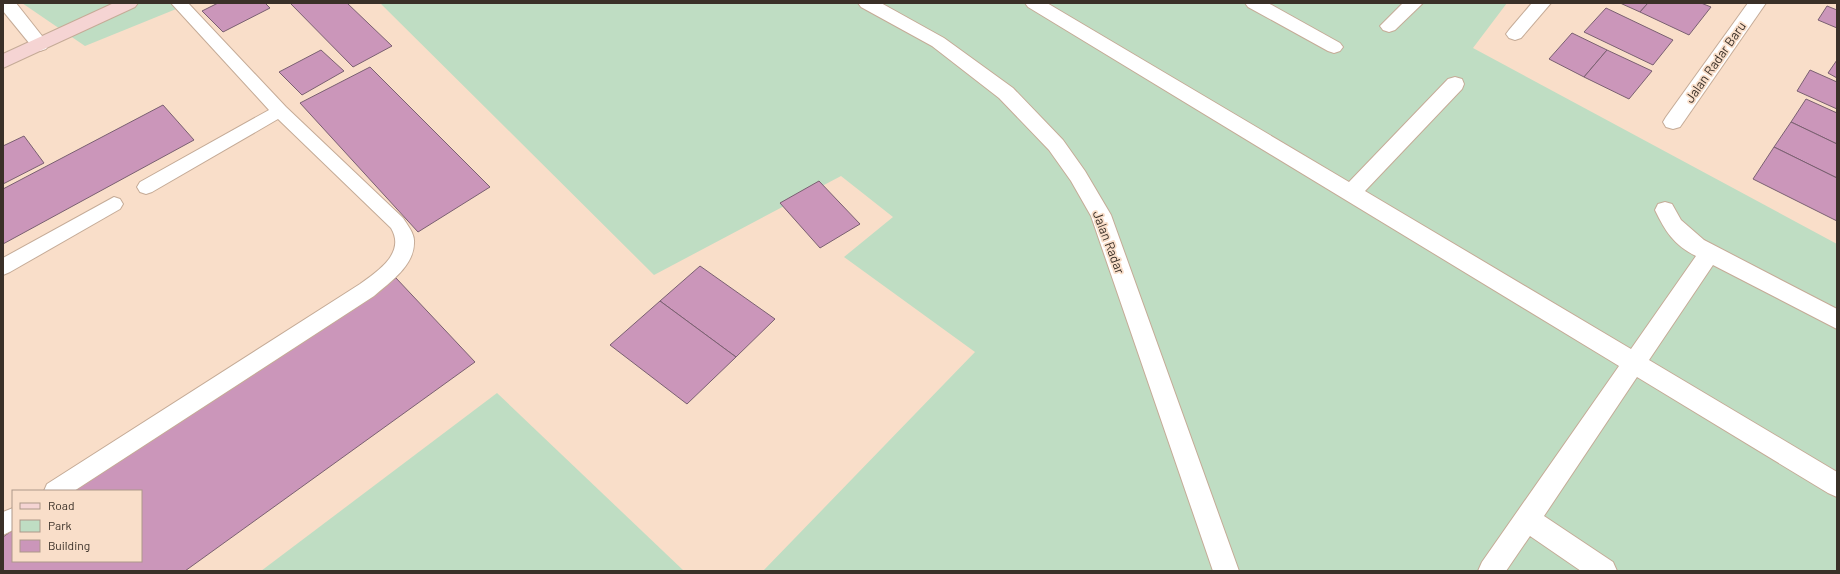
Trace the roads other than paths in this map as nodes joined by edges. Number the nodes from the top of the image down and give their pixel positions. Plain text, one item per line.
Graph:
1 (6, 3) edge
2 (129, 3) edge
3 (179, 3) edge
4 (867, 3) edge
5 (1034, 3) edge
6 (1254, 3) edge
7 (1414, 3) edge
8 (1542, 3) edge
9 (1756, 3) edge
10 (1389, 26) dead end
11 (1515, 34) dead end
12 (40, 45) junction
13 (1334, 47) dead end
14 (3, 62) edge
15 (1455, 84) dead end
16 (280, 111) junction
17 (1674, 122) dead end
18 (146, 187) dead end
19 (1351, 193) junction
20 (114, 204) dead end
21 (1665, 210) dead end
22 (1709, 254) junction
23 (3, 267) edge
24 (1837, 320) edge
25 (1634, 363) junction
26 (1837, 485) edge
27 (57, 490) edge
28 (12, 519) edge
29 (1527, 519) junction
30 (3, 524) edge
31 (1224, 570) edge
32 (1491, 571) edge
33 (1604, 571) edge

1 - 12 street
2 - 12 main road
3 - 16 lane
4 - 31 street, Jalan Radar
5 - 19 street
6 - 13 street
7 - 10 street
8 - 11 street
9 - 17 street, Jalan Radar Baru
12 - 14 main road
15 - 19 street
16 - 18 lane
16 - 27 lane
19 - 25 street
20 - 23 lane
21 - 22 street
22 - 24 street
22 - 25 street
25 - 26 street
25 - 29 street
28 - 30 lane
29 - 32 street
29 - 33 street

